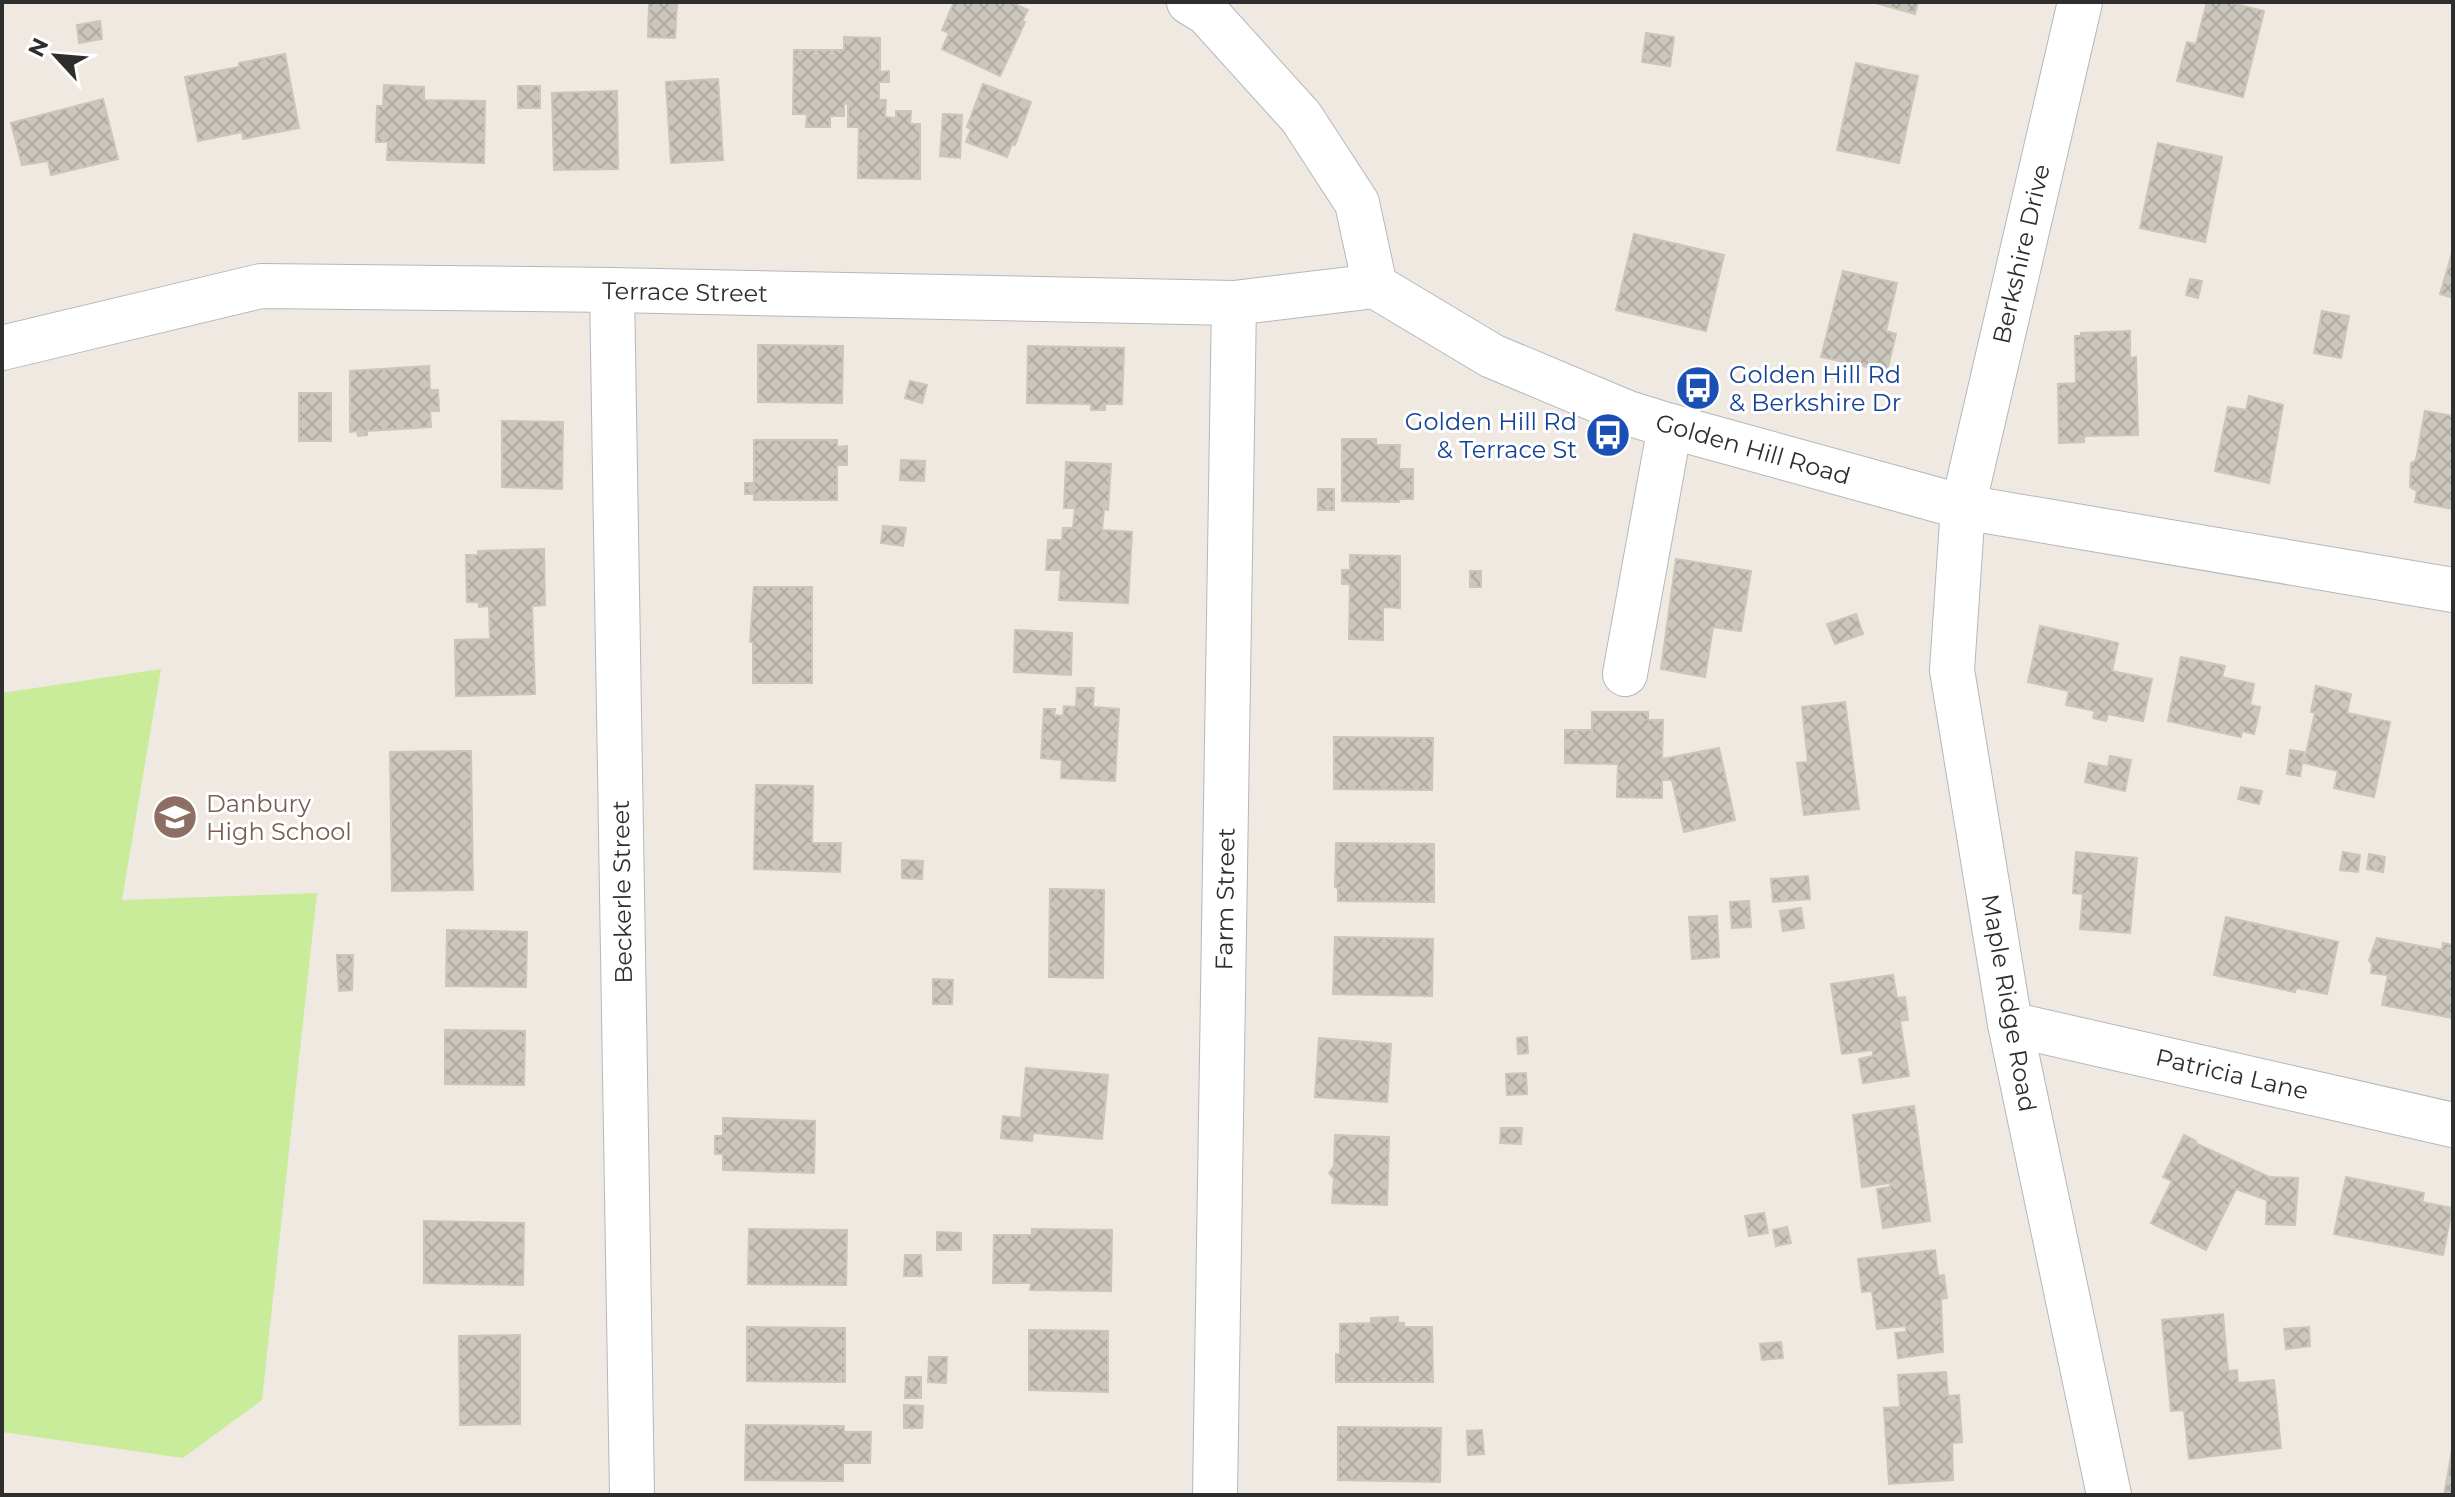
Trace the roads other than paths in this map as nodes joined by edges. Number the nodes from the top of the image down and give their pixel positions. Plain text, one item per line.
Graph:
1 (1189, 2) edge
2 (2080, 2) edge
3 (1375, 286) junction
4 (612, 290) junction
5 (1234, 303) junction
6 (2, 348) edge
7 (1670, 426) junction
8 (1963, 507) junction
9 (2453, 590) edge
10 (1625, 674) dead end
11 (2010, 1024) junction
12 (2453, 1125) edge
13 (632, 1495) edge
14 (1215, 1495) edge
15 (2109, 1495) edge

1 - 3 street
2 - 8 street, Berkshire Drive
3 - 5 street, Terrace Street
3 - 7 street, Golden Hill Road
4 - 5 street, Terrace Street
4 - 6 street, Terrace Street
4 - 13 street, Beckerle Street
5 - 14 street, Farm Street
7 - 8 street, Golden Hill Road
7 - 10 street
8 - 9 street, Golden Hill Road
8 - 11 street, Maple Ridge Road
11 - 12 street, Patricia Lane
11 - 15 street, Maple Ridge Road

